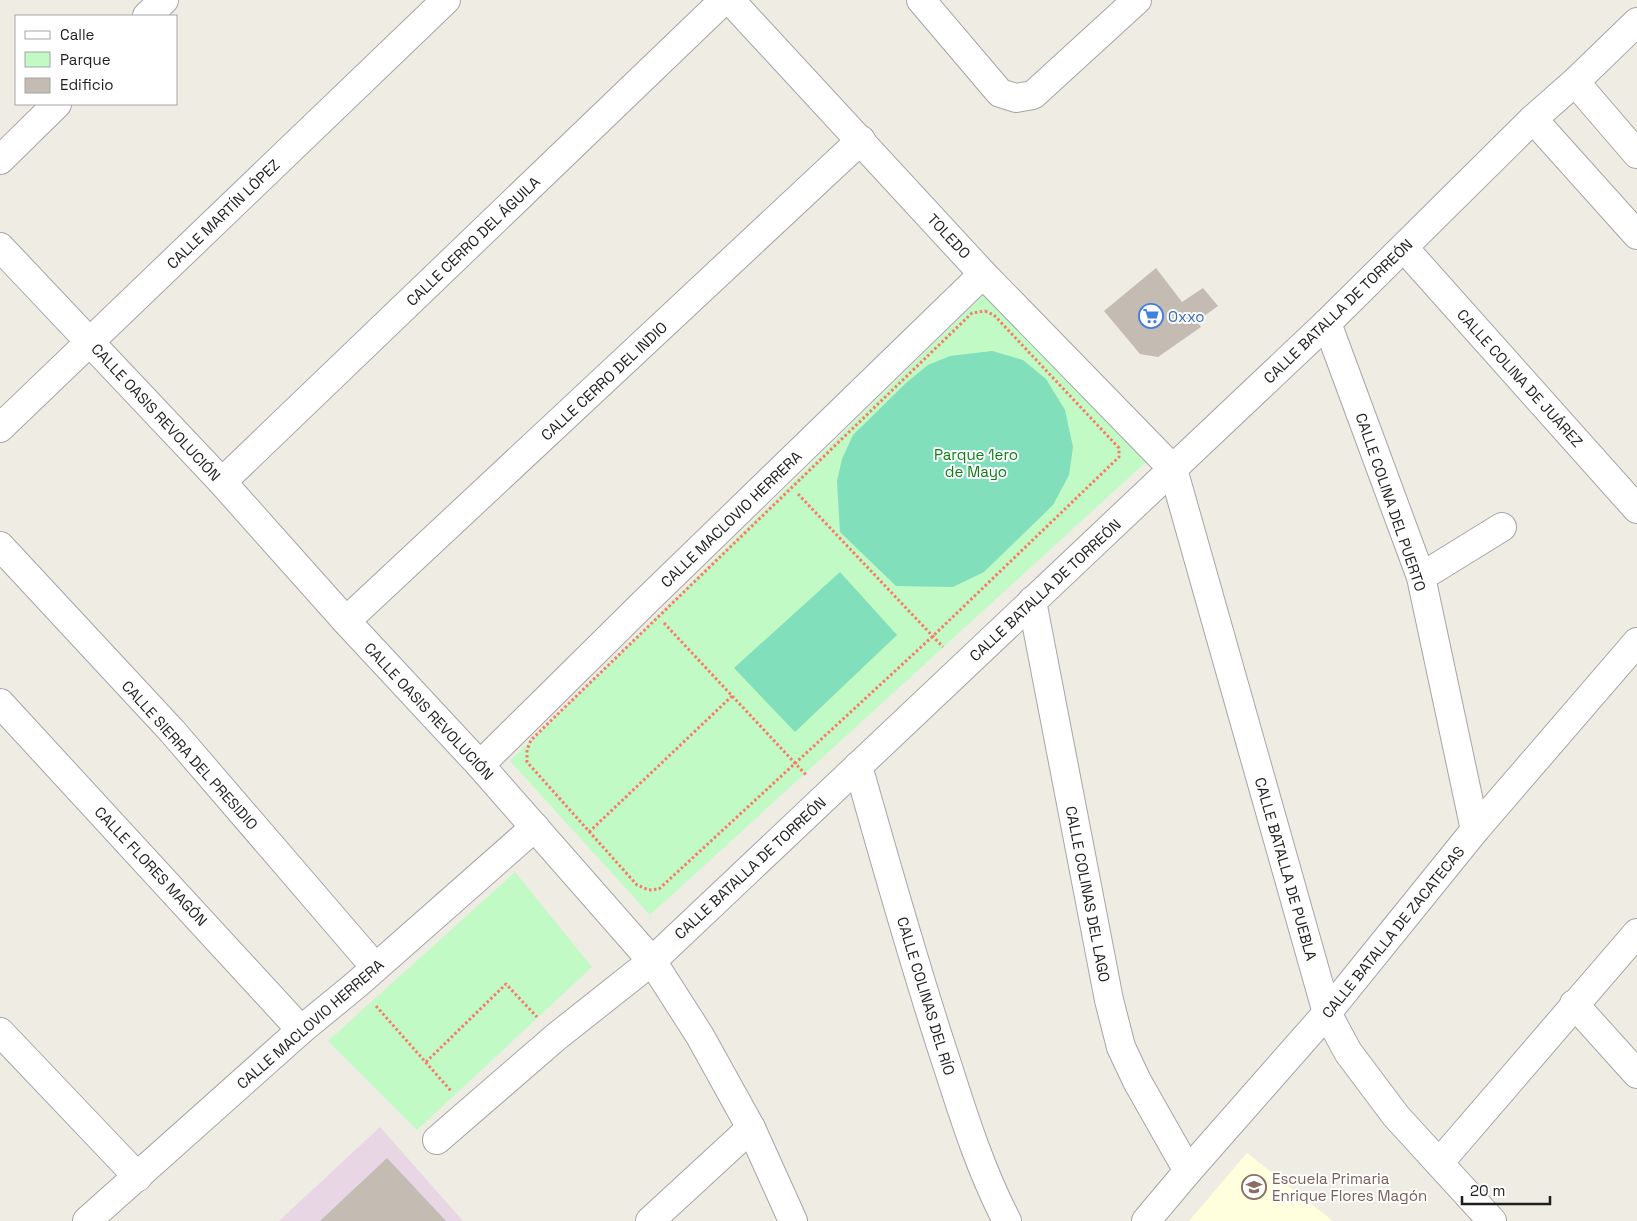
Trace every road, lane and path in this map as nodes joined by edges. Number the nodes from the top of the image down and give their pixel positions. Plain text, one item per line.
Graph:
1 (164, 0) edge
2 (446, 0) edge
3 (724, 0) edge
4 (730, 0) edge
5 (922, 0) edge
6 (1137, 0) edge
7 (148, 15) edge
8 (1637, 22) edge
9 (1575, 82) junction
10 (56, 105) edge
11 (1533, 119) junction
12 (861, 140) junction
13 (1637, 154) edge
14 (0, 160) edge
15 (1637, 235) edge
16 (0, 248) edge
17 (1404, 248) junction
18 (983, 274) junction
19 (1327, 323) junction
20 (91, 342) junction
21 (0, 428) edge
22 (1173, 469) junction
23 (222, 482) junction
24 (791, 487) junction
25 (1637, 509) edge
26 (1502, 527) dead end
27 (0, 546) edge
28 (1421, 577) junction
29 (1032, 601) junction
30 (652, 609) junction
31 (346, 621) junction
32 (932, 636) junction
33 (1637, 642) edge
34 (962, 668) junction
35 (732, 696) junction
36 (0, 703) edge
37 (795, 763) junction
38 (480, 765) junction
39 (858, 766) junction
40 (826, 797) junction
41 (534, 828) junction
42 (1475, 830) junction
43 (589, 832) junction
44 (1637, 933) edge
45 (652, 960) junction
46 (366, 976) junction
47 (1574, 1004) junction
48 (1327, 1013) junction
49 (301, 1030) junction
50 (0, 1032) edge
51 (556, 1037) junction
52 (426, 1062) junction
53 (1637, 1074) edge
54 (470, 1111) junction
55 (750, 1128) junction
56 (437, 1140) dead end
57 (1439, 1162) junction
58 (1188, 1171) junction
59 (138, 1176) junction
60 (87, 1221) edge
61 (650, 1221) edge
62 (792, 1221) edge
63 (1007, 1221) edge
64 (1146, 1221) edge
65 (1492, 1221) edge

1 - 7 street
2 - 20 street, CALLE MARTÍN LÓPEZ
3 - 23 street, CALLE CERRO DEL ÁGUILA
4 - 12 street, TOLEDO
5 - 6 street
8 - 9 street, CALLE BATALLA DE TORREÓN
9 - 11 street, CALLE BATALLA DE TORREÓN
9 - 13 street
10 - 14 street
11 - 15 street
11 - 17 street, CALLE BATALLA DE TORREÓN
12 - 18 street, TOLEDO
12 - 31 street, CALLE CERRO DEL INDIO
16 - 20 street, CALLE OASIS REVOLUCIÓN
17 - 19 street, CALLE BATALLA DE TORREÓN
17 - 25 street, CALLE COLINA DE JUÁREZ
18 - 22 street, TOLEDO
18 - 30 street, CALLE MACLOVIO HERRERA
19 - 22 street, CALLE BATALLA DE TORREÓN
19 - 28 street, CALLE COLINA DEL PUERTO
20 - 21 street, CALLE MARTÍN LÓPEZ
20 - 23 street, CALLE OASIS REVOLUCIÓN
22 - 29 street, CALLE BATALLA DE TORREÓN
22 - 48 street, CALLE BATALLA DE PUEBLA
23 - 31 street, CALLE OASIS REVOLUCIÓN
24 - 30 path
24 - 32 path
24 - 32 path
26 - 28 street
27 - 46 street, CALLE SIERRA DEL PRESIDIO
28 - 42 street, CALLE COLINA DEL PUERTO
29 - 34 street, CALLE BATALLA DE TORREÓN
29 - 58 street, CALLE COLINAS DEL LAGO
30 - 35 path
30 - 38 street, CALLE MACLOVIO HERRERA
30 - 43 path
31 - 38 street, CALLE OASIS REVOLUCIÓN
32 - 34 path
32 - 37 path
33 - 42 street, CALLE BATALLA DE ZACATECAS
34 - 39 street, CALLE BATALLA DE TORREÓN
35 - 37 path
35 - 43 path
36 - 49 street, CALLE FLORES MAGÓN
37 - 40 path
37 - 43 path
38 - 41 street, CALLE OASIS REVOLUCIÓN
39 - 40 street, CALLE BATALLA DE TORREÓN
39 - 63 street, CALLE COLINAS DEL RÍO
40 - 45 street, CALLE BATALLA DE TORREÓN
41 - 45 street, CALLE OASIS REVOLUCIÓN
41 - 46 street, CALLE MACLOVIO HERRERA
42 - 48 street, CALLE BATALLA DE ZACATECAS
44 - 47 street
45 - 51 street, CALLE BATALLA DE TORREÓN
45 - 55 street, CALLE OASIS REVOLUCIÓN
46 - 49 street, CALLE MACLOVIO HERRERA
46 - 52 path
47 - 53 street
47 - 57 street
48 - 57 street, CALLE BATALLA DE PUEBLA
48 - 58 street, CALLE BATALLA DE ZACATECAS
49 - 59 street, CALLE MACLOVIO HERRERA
50 - 59 street
51 - 52 path
51 - 54 street, CALLE BATALLA DE TORREÓN
52 - 54 path
54 - 56 street, CALLE BATALLA DE TORREÓN
55 - 61 street
55 - 62 street, CALLE OASIS REVOLUCIÓN
57 - 65 street, CALLE BATALLA DE PUEBLA
58 - 64 street, CALLE BATALLA DE ZACATECAS
59 - 60 street, CALLE MACLOVIO HERRERA

